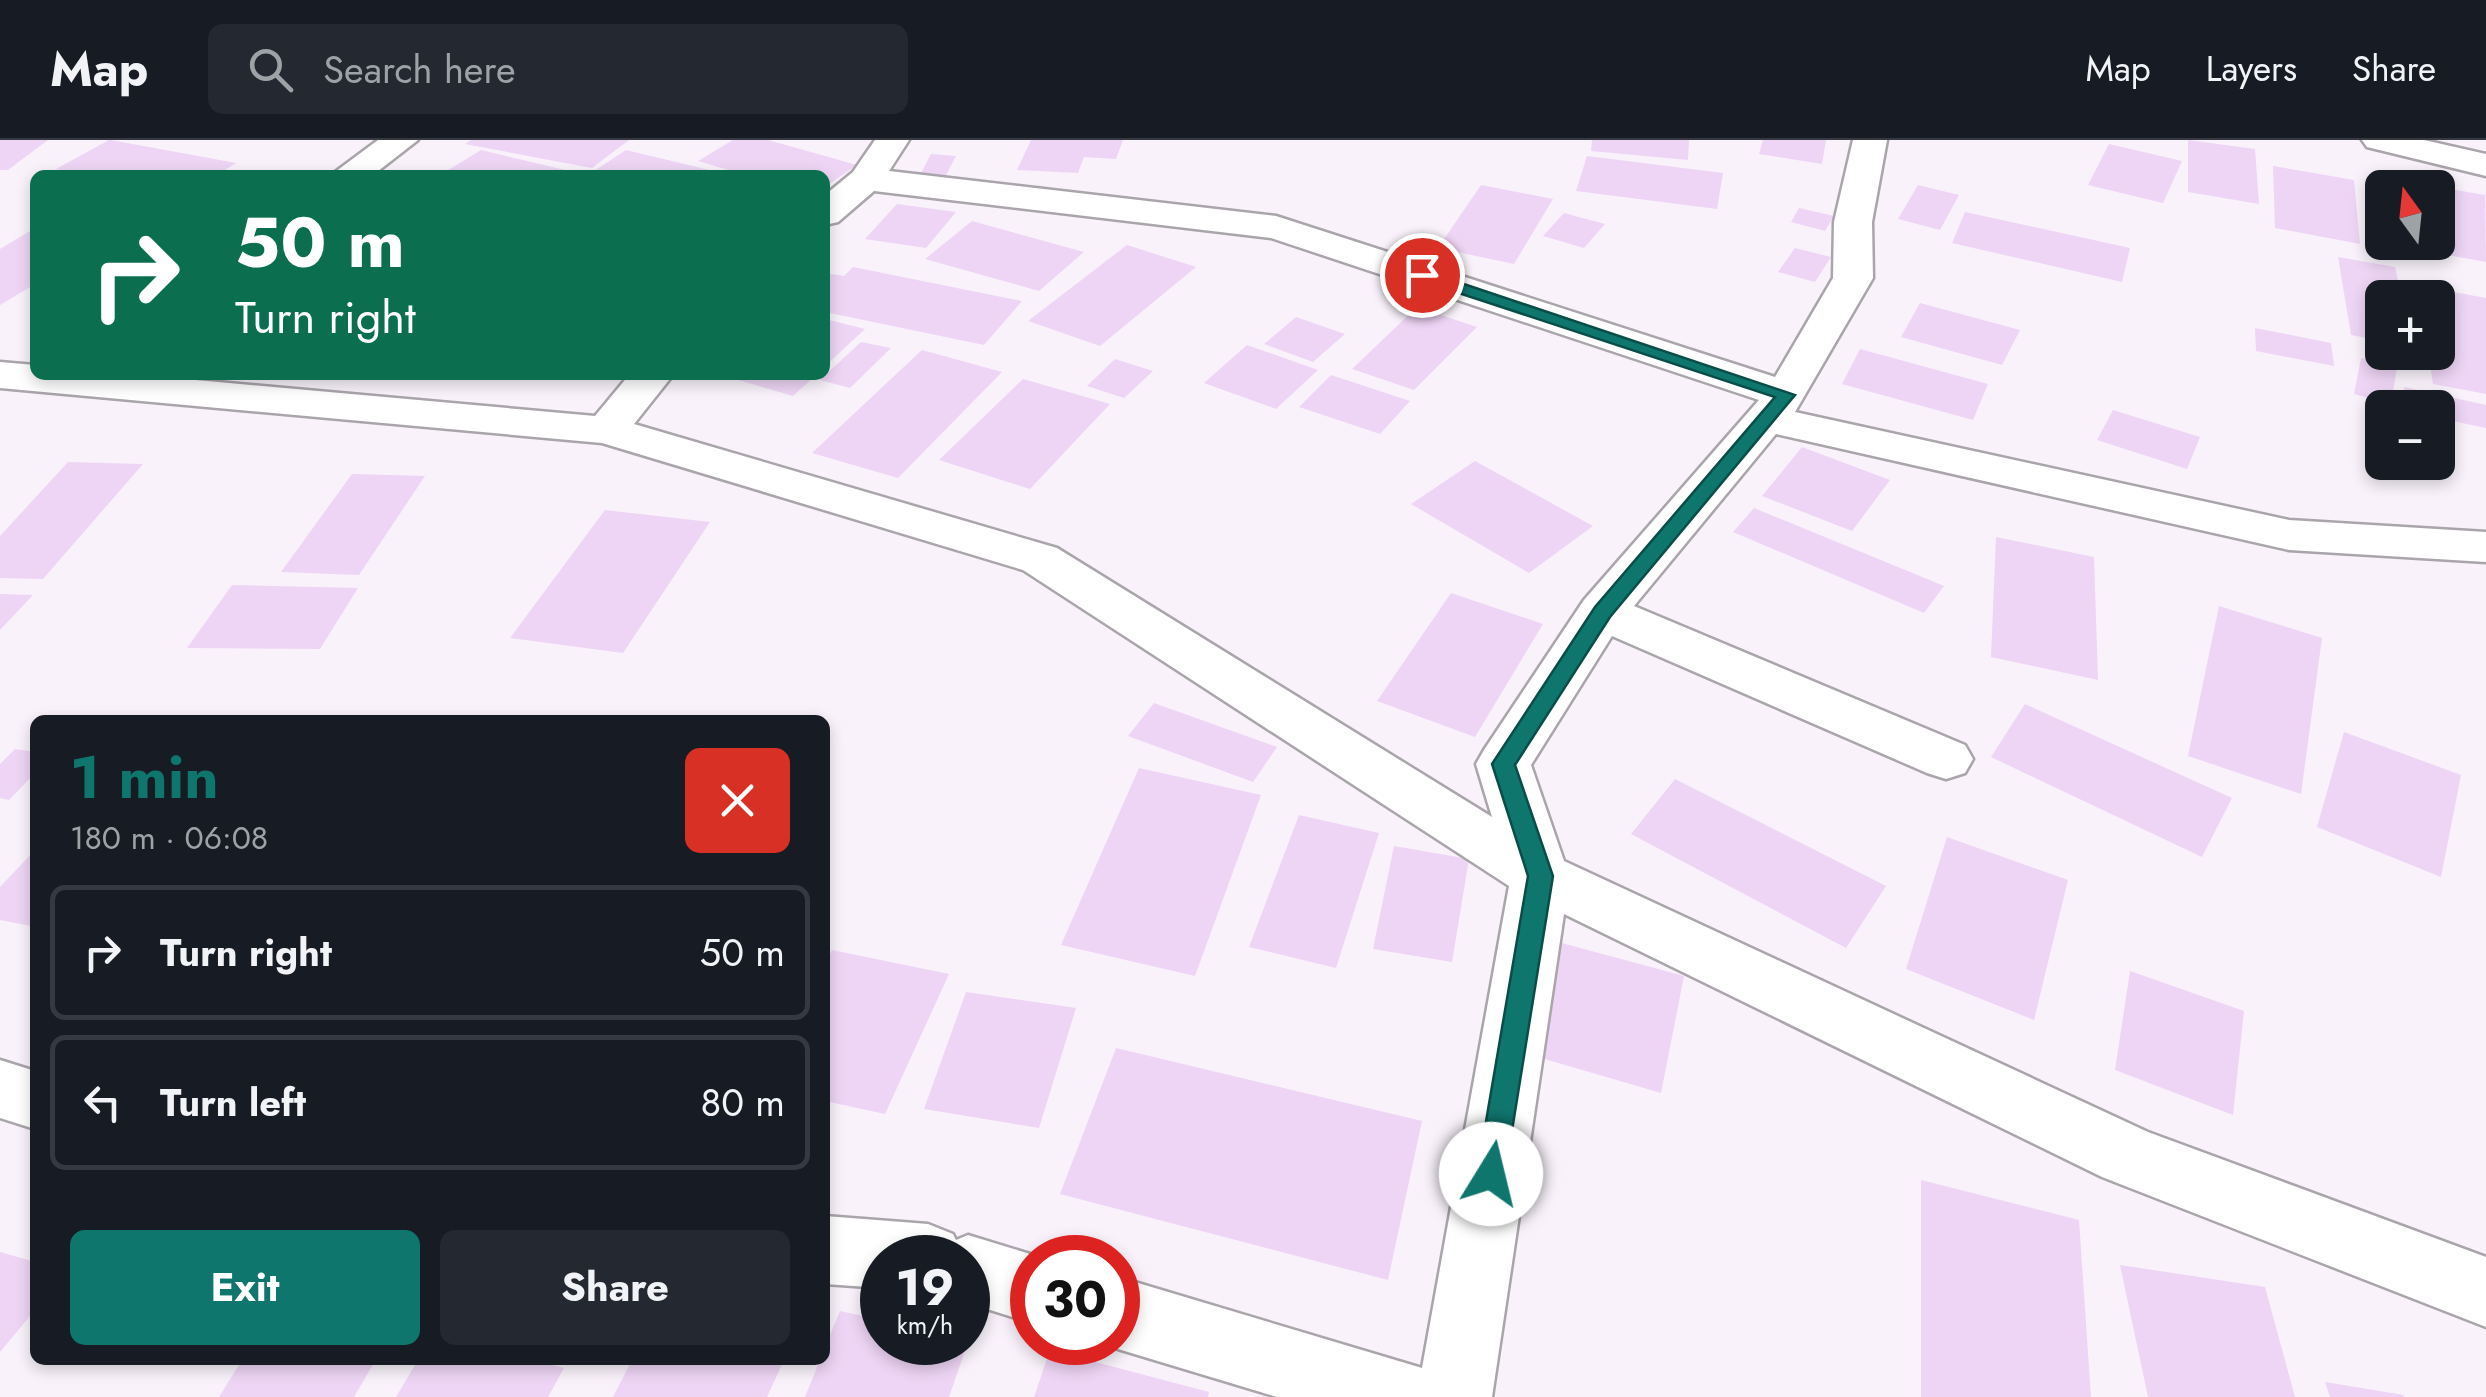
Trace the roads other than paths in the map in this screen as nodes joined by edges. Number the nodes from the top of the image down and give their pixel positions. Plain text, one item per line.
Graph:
1 (401, 140) edge
2 (892, 140) edge
3 (1870, 140) edge
4 (2379, 140) edge
5 (2486, 165) edge
6 (357, 170) edge
7 (866, 180) junction
8 (830, 210) edge
9 (0, 375) edge
10 (30, 376) edge
11 (83, 380) edge
12 (648, 380) edge
13 (1776, 407) junction
14 (606, 430) junction
15 (2486, 547) edge
16 (1602, 612) junction
17 (1946, 759) dead end
18 (1540, 876) junction
19 (0, 1089) edge
20 (30, 1098) edge
21 (830, 1250) edge
22 (860, 1253) edge
23 (2486, 1292) edge
24 (1140, 1320) edge
25 (1401, 1397) edge
26 (1454, 1397) edge

1 - 6 street
2 - 7 street
3 - 13 street
4 - 5 street
7 - 8 street
7 - 13 street
9 - 10 street
11 - 14 street
12 - 14 street
13 - 15 street
13 - 16 street
14 - 18 street
16 - 17 street
16 - 18 street
18 - 23 street
18 - 26 street
19 - 20 street
21 - 22 street
24 - 25 street

